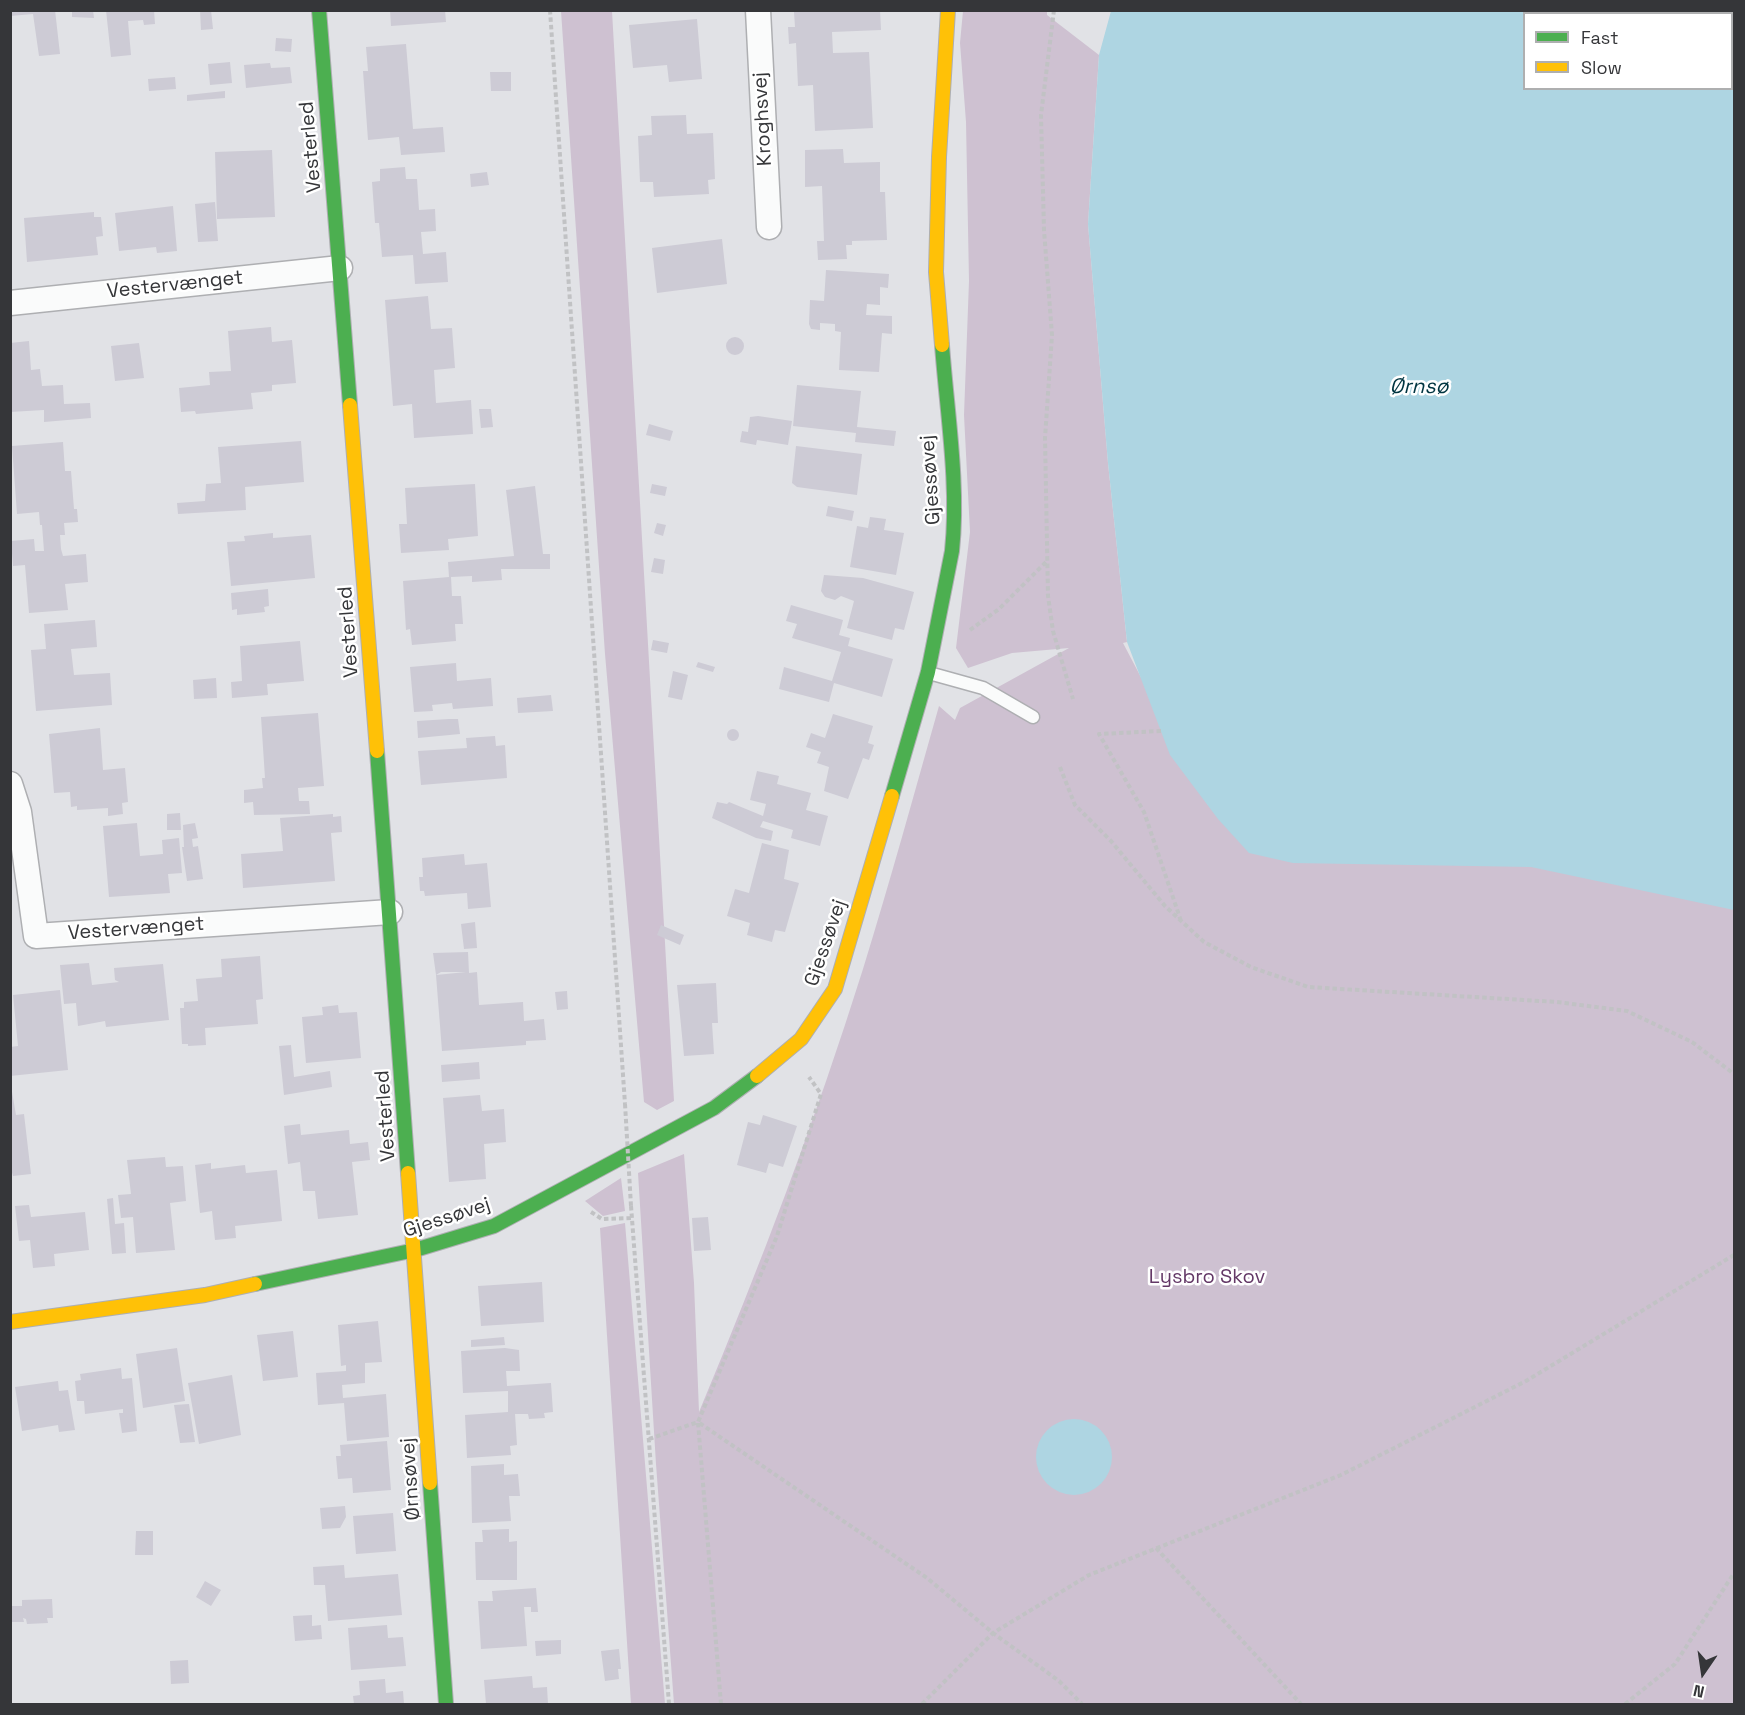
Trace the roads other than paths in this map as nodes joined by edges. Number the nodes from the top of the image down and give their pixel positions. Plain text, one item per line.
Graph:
1 (319, 10) edge
2 (758, 10) edge
3 (948, 10) edge
4 (769, 227) dead end
5 (340, 268) junction
6 (10, 303) edge
7 (928, 672) junction
8 (1033, 717) dead end
9 (10, 784) edge
10 (390, 912) junction
11 (415, 1250) junction
12 (10, 1322) edge
13 (446, 1704) edge

1 - 5 street, Vesterled
2 - 4 street, Kroghsvej
3 - 7 street, Gjessøvej
5 - 6 street, Vestervænget
5 - 10 street, Vesterled
7 - 8 lane
7 - 11 street, Gjessøvej
9 - 10 street, Vestervænget
10 - 11 street, Vesterled
11 - 12 street, Gjessøvej
11 - 13 street, Ørnsøvej

